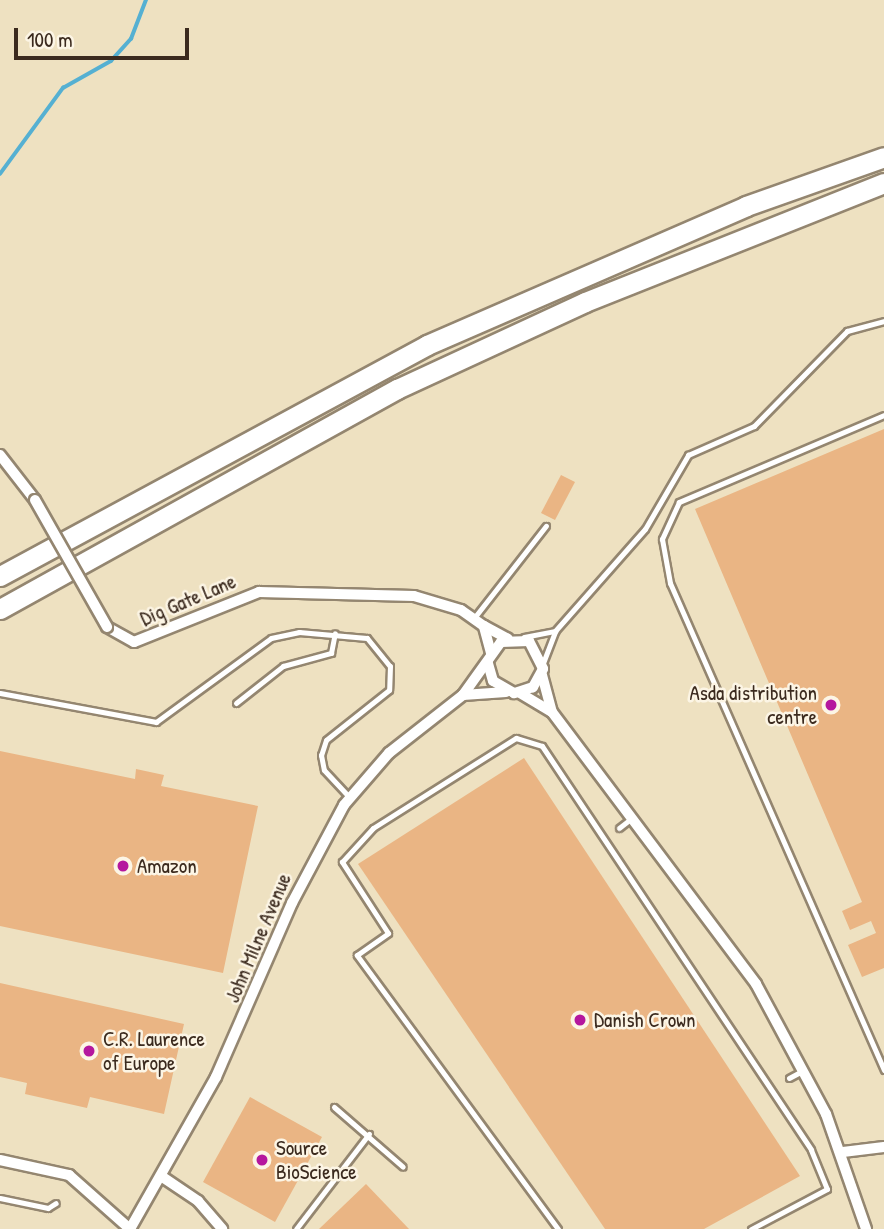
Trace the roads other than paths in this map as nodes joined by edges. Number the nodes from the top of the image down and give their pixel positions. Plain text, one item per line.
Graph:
1 (884, 157) edge
2 (884, 183) edge
3 (884, 321) edge
4 (884, 415) edge
5 (0, 455) edge
6 (546, 526) dead end
7 (0, 576) edge
8 (55, 583) junction
9 (0, 609) edge
10 (0, 615) edge
11 (474, 618) junction
12 (484, 626) junction
13 (555, 631) junction
14 (335, 633) junction
15 (514, 638) junction
16 (489, 658) junction
17 (542, 669) junction
18 (507, 692) junction
19 (1, 693) edge
20 (520, 693) junction
21 (463, 695) junction
22 (236, 703) dead end
23 (552, 712) junction
24 (350, 798) junction
25 (632, 818) junction
26 (619, 828) dead end
27 (804, 1070) junction
28 (884, 1070) edge
29 (789, 1078) dead end
30 (334, 1107) dead end
31 (369, 1134) junction
32 (884, 1147) edge
33 (843, 1152) junction
34 (0, 1160) edge
35 (403, 1167) dead end
36 (161, 1176) junction
37 (0, 1198) edge
38 (56, 1203) dead end
39 (130, 1229) edge
40 (222, 1229) edge
41 (296, 1229) edge
42 (558, 1229) edge
43 (751, 1229) edge
44 (866, 1229) edge

1 - 7 highway
2 - 8 highway
3 - 13 lane
4 - 28 lane
5 - 11 street, Dig Gate Lane, bridge
6 - 11 lane
8 - 9 highway
8 - 10 highway
11 - 12 street, Dig Gate Lane
12 - 15 street, Dig Gate Lane
12 - 16 street
13 - 15 lane
13 - 17 lane
14 - 19 lane
14 - 22 lane
14 - 24 lane
15 - 16 street
15 - 17 street
16 - 18 street
16 - 21 street, John Milne Avenue
17 - 20 street
17 - 23 street
18 - 20 street
18 - 21 street
20 - 23 street
21 - 24 street, John Milne Avenue
23 - 25 street
24 - 36 street, John Milne Avenue
25 - 26 lane
25 - 27 street
27 - 29 lane
27 - 33 street
30 - 31 lane
31 - 35 lane
31 - 41 lane
32 - 33 street
33 - 44 street
34 - 39 street
36 - 39 street, John Milne Avenue
36 - 40 street
37 - 38 lane
42 - 43 lane

